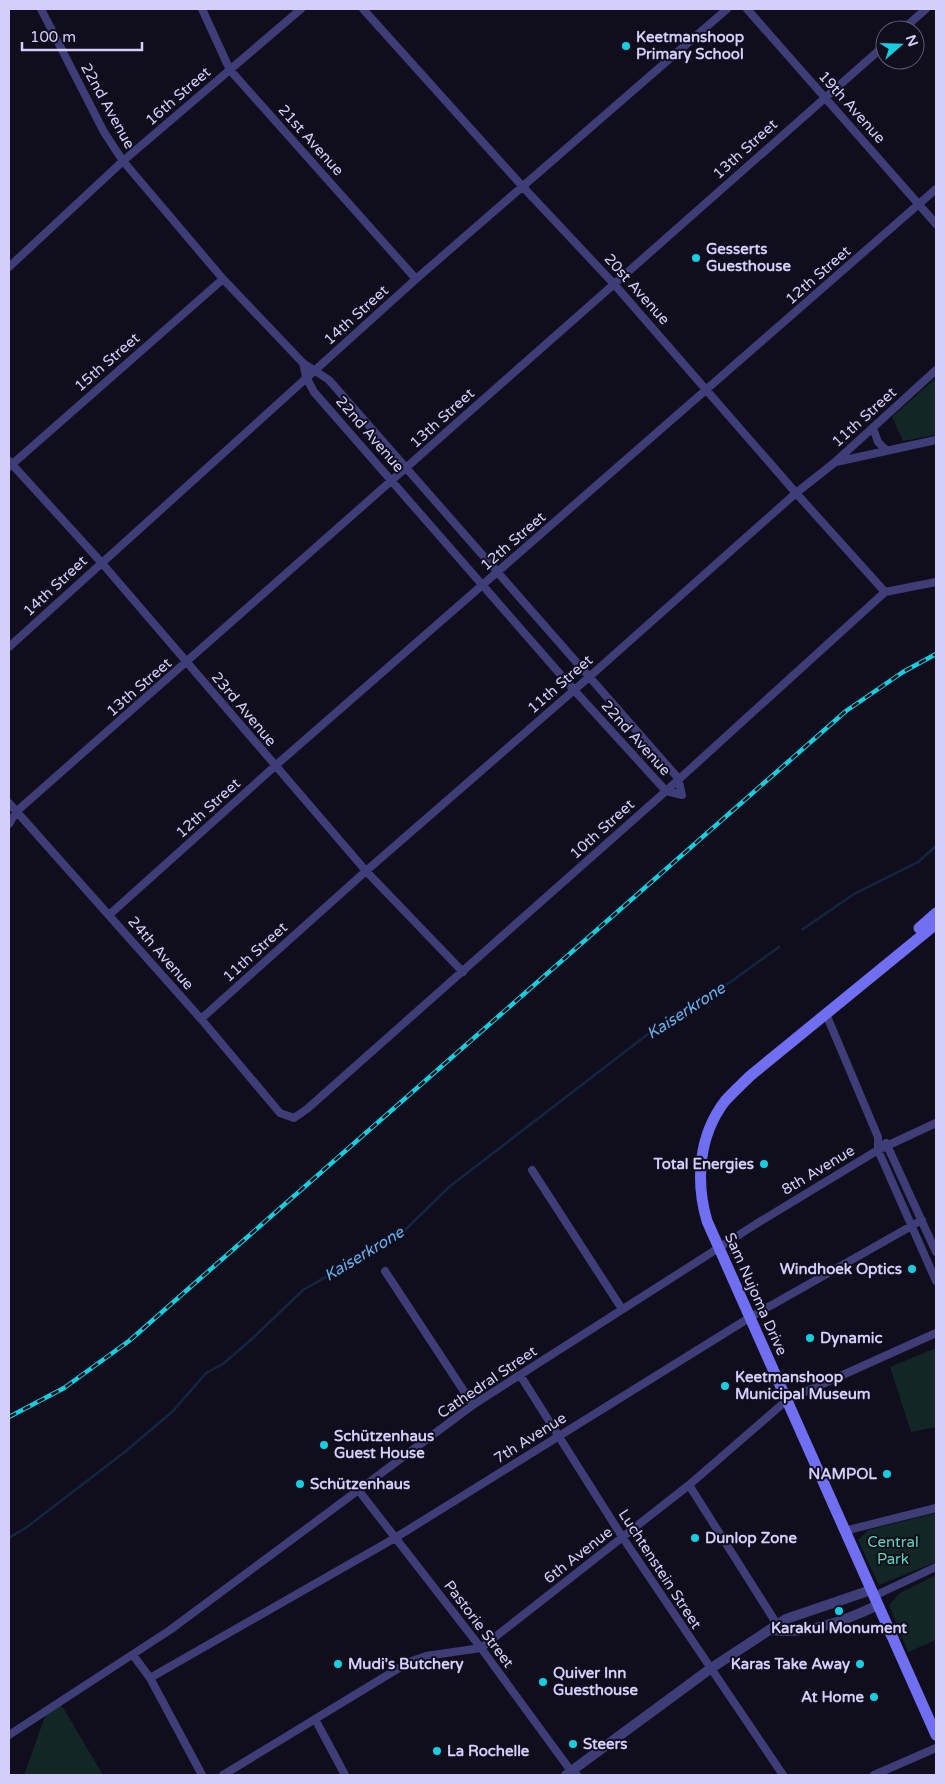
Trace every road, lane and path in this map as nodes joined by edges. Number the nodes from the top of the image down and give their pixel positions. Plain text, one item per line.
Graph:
1 (41, 9) edge
2 (202, 9) edge
3 (301, 9) edge
4 (363, 9) edge
5 (727, 9) edge
6 (747, 9) edge
7 (926, 9) edge
8 (913, 20) edge
9 (875, 53) edge
10 (230, 70) junction
11 (824, 97) junction
12 (123, 161) junction
13 (523, 187) junction
14 (936, 189) edge
15 (920, 204) junction
16 (936, 224) edge
17 (9, 267) edge
18 (223, 279) junction
19 (416, 279) junction
20 (614, 284) junction
21 (303, 363) junction
22 (315, 370) junction
23 (936, 370) edge
24 (306, 378) junction
25 (708, 390) junction
26 (873, 428) junction
27 (936, 440) edge
28 (886, 450) junction
29 (834, 463) junction
30 (10, 464) edge
31 (406, 468) junction
32 (392, 480) junction
33 (796, 493) junction
34 (101, 562) junction
35 (497, 573) junction
36 (936, 582) edge
37 (483, 585) junction
38 (885, 592) junction
39 (9, 647) edge
40 (187, 663) junction
41 (588, 678) junction
42 (574, 690) junction
43 (275, 766) junction
44 (678, 778) junction
45 (666, 791) junction
46 (9, 802) edge
47 (16, 811) junction
48 (9, 824) edge
49 (366, 871) junction
50 (936, 913) edge
51 (109, 915) junction
52 (936, 924) edge
53 (463, 972) junction
54 (857, 988) junction
55 (826, 1014) junction
56 (201, 1019) junction
57 (294, 1118) joint
58 (936, 1124) edge
59 (878, 1138) junction
60 (888, 1144) junction
61 (878, 1150) junction
62 (532, 1170) dead end
63 (922, 1220) junction
64 (912, 1226) junction
65 (718, 1248) junction
66 (936, 1252) edge
67 (385, 1271) dead end
68 (936, 1281) edge
69 (622, 1309) junction
70 (749, 1318) junction
71 (936, 1333) edge
72 (520, 1375) junction
73 (787, 1400) junction
74 (473, 1405) junction
75 (558, 1437) junction
76 (689, 1485) junction
77 (358, 1491) junction
78 (936, 1508) edge
79 (844, 1530) junction
80 (395, 1538) junction
81 (623, 1538) junction
82 (936, 1567) edge
83 (874, 1597) junction
84 (777, 1629) junction
85 (481, 1648) junction
86 (133, 1655) junction
87 (710, 1669) junction
88 (150, 1678) junction
89 (315, 1719) junction
90 (9, 1735) edge
91 (936, 1735) edge
92 (936, 1748) edge
93 (571, 1774) edge
94 (202, 1775) edge
95 (223, 1775) edge
96 (345, 1775) edge
97 (783, 1775) edge
98 (874, 1775) edge

1 - 12 street, 22nd Avenue
2 - 10 street, 21st Avenue
3 - 10 street, 16th Street
4 - 13 street, 20st Avenue
5 - 13 street, 14th Street
6 - 11 street, 19th Avenue
7 - 8 street
9 - 11 street, 13th Street
10 - 12 street, 16th Street
10 - 19 street, 21st Avenue
11 - 15 street, 19th Avenue
11 - 20 street, 13th Street
12 - 17 street, 16th Street
12 - 18 street, 22nd Avenue
13 - 19 street, 14th Street
13 - 20 street, 20st Avenue
14 - 15 street, 12th Street
15 - 16 street, 19th Avenue
15 - 25 street, 12th Street
18 - 21 street, 22nd Avenue
18 - 30 street, 15th Street
19 - 22 street, 14th Street
20 - 25 street, 20st Avenue
20 - 31 street, 13th Street
21 - 22 street, 22nd Avenue
21 - 24 street, 22nd Avenue
22 - 24 street, 14th Street
22 - 31 street, 22nd Avenue
23 - 26 street, 11th Street
24 - 32 street, 22nd Avenue
24 - 34 street, 14th Street
25 - 33 street, 20st Avenue
25 - 35 street, 12th Street
26 - 28 street
26 - 29 street, 11th Street
27 - 28 street
28 - 29 street
29 - 33 street, 11th Street
30 - 34 street, 23rd Avenue
31 - 32 street, 13th Street
31 - 35 street, 22nd Avenue
32 - 37 street, 22nd Avenue
32 - 40 street, 13th Street
33 - 38 street, 20st Avenue
33 - 41 street, 11th Street
34 - 39 street, 14th Street
34 - 40 street, 23rd Avenue
35 - 37 street, 12th Street
35 - 41 street, 22nd Avenue
36 - 38 street
37 - 42 street, 22nd Avenue
37 - 43 street, 12th Street
38 - 44 street, 10th Street
40 - 43 street, 23rd Avenue
40 - 47 street, 13th Street
41 - 42 street, 11th Street
41 - 44 street, 22nd Avenue
42 - 45 street, 22nd Avenue
42 - 49 street, 11th Street
43 - 49 street, 23rd Avenue
43 - 51 street, 12th Street
44 - 45 street, 10th Street
44 - 45 street, 22nd Avenue
45 - 53 street, 10th Street
46 - 47 street, 24th Avenue
47 - 48 street
47 - 51 street, 24th Avenue
49 - 53 street, 23rd Avenue
49 - 56 street, 11th Street
50 - 54 main road, Sam Nujoma Drive
51 - 56 street, 24th Avenue
52 - 54 main road, Sam Nujoma Drive
53 - 57 street, 10th Street
54 - 55 main road, Sam Nujoma Drive
55 - 59 street
55 - 65 main road, Sam Nujoma Drive
56 - 57 street, 24th Avenue
58 - 60 street, 8th Avenue
59 - 60 street
59 - 61 street
60 - 61 street, 8th Avenue
60 - 63 street
61 - 64 street
61 - 65 street, 8th Avenue
62 - 69 street
63 - 64 street, 7th Avenue
63 - 66 street
64 - 68 street
64 - 70 street, 7th Avenue
65 - 69 street, Cathedral Street
65 - 70 main road, Sam Nujoma Drive
67 - 74 street
69 - 72 street, Cathedral Street
70 - 73 main road, Sam Nujoma Drive
70 - 75 street, 7th Avenue
71 - 73 street, 6th Avenue
72 - 74 street, Cathedral Street
72 - 75 street, Luchtenstein Street
73 - 76 street, 6th Avenue
73 - 79 main road, Sam Nujoma Drive
74 - 77 street, Cathedral Street
75 - 80 street, 7th Avenue
75 - 81 street, Luchtenstein Street
76 - 81 street, 6th Avenue
76 - 84 street
77 - 80 street, Pastorie Street
77 - 86 street, Cathedral Street
78 - 79 street
79 - 83 main road, Sam Nujoma Drive
80 - 85 street, Pastorie Street
80 - 88 street, 7th Avenue
81 - 85 street, 6th Avenue
81 - 87 street, Luchtenstein Street
82 - 83 street
83 - 84 street
83 - 84 street
83 - 91 main road, Sam Nujoma Drive
84 - 87 street
85 - 89 street, 6th Avenue
85 - 93 street, Pastorie Street
86 - 88 street
86 - 90 street, Cathedral Street
87 - 93 street
87 - 97 street, Luchtenstein Street
88 - 94 street
89 - 95 street, 6th Avenue
89 - 96 street
92 - 98 street

